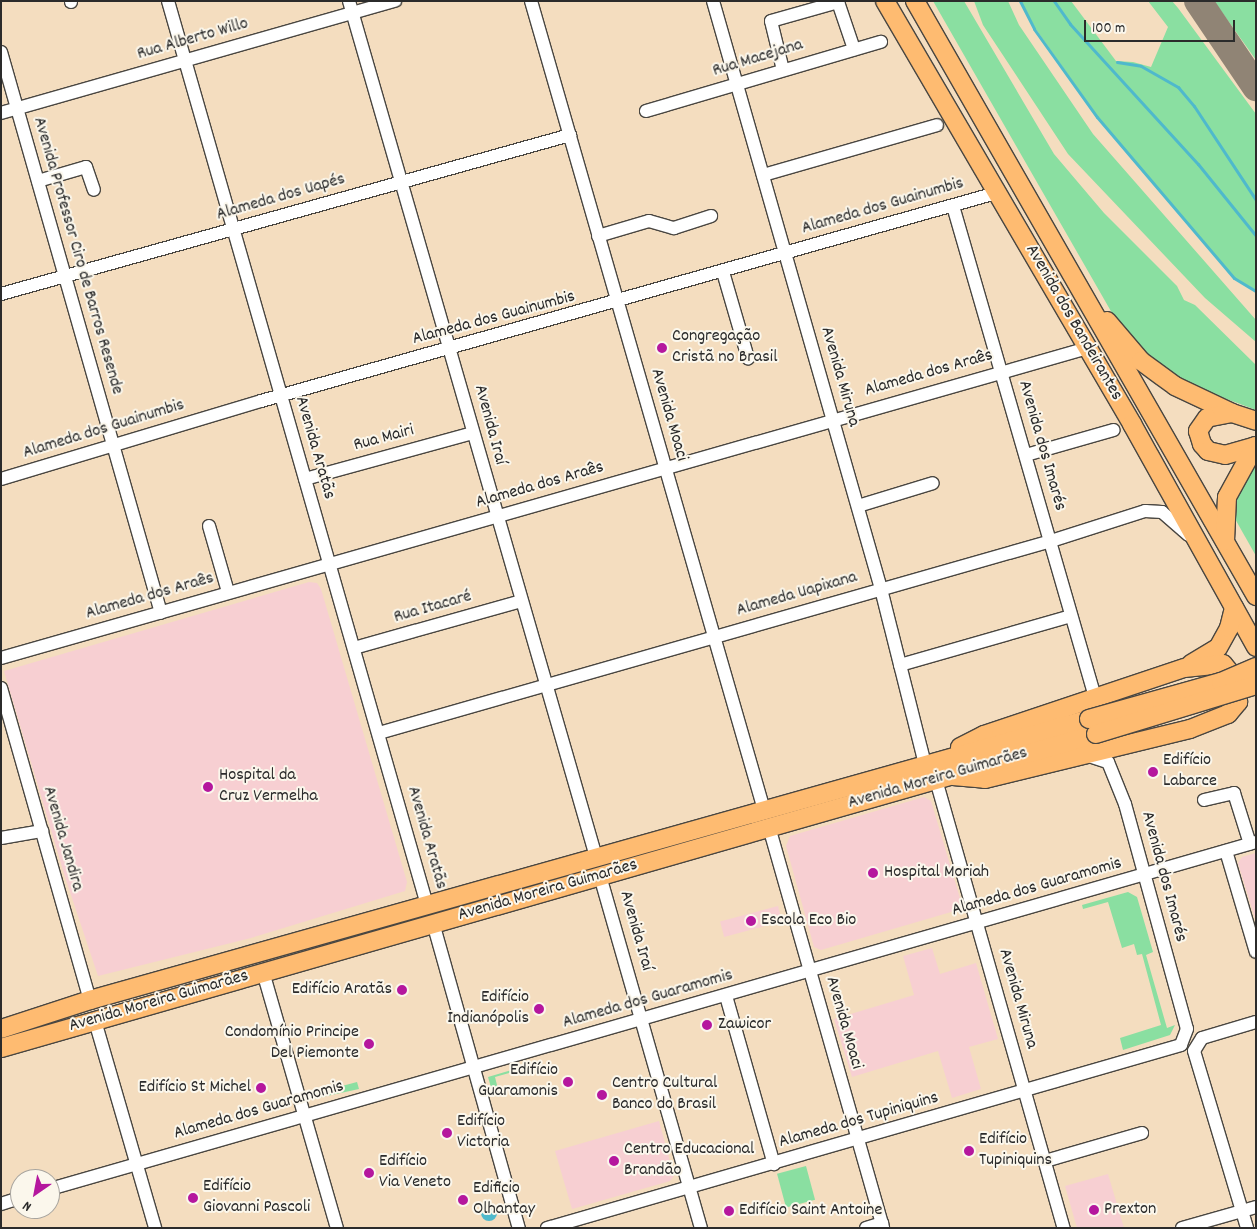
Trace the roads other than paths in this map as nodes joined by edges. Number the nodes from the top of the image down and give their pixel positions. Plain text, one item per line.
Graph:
1 (168, 1) edge
2 (395, 1) edge
3 (531, 1) edge
4 (713, 1) edge
5 (886, 1) edge
6 (915, 1) edge
7 (351, 7) edge
8 (881, 42) dead end
9 (854, 49) junction
10 (1, 52) edge
11 (185, 61) junction
12 (783, 70) junction
13 (737, 84) junction
14 (17, 109) junction
15 (646, 111) dead end
16 (1, 113) edge
17 (937, 125) dead end
18 (570, 135) junction
19 (763, 175) junction
20 (38, 181) junction
21 (402, 182) junction
22 (94, 190) dead end
23 (996, 193) junction
24 (953, 206) junction
25 (711, 216) dead end
26 (233, 229) junction
27 (598, 236) junction
28 (786, 252) junction
29 (723, 272) junction
30 (65, 276) junction
31 (1, 294) edge
32 (617, 303) junction
33 (1093, 310) junction
34 (1088, 348) junction
35 (450, 349) junction
36 (748, 358) dead end
37 (1002, 372) junction
38 (281, 396) junction
39 (1232, 413) junction
40 (833, 419) junction
41 (1256, 420) edge
42 (1114, 430) dead end
43 (473, 433) junction
44 (111, 445) junction
45 (1255, 446) edge
46 (1026, 455) junction
47 (665, 468) junction
48 (1, 479) edge
49 (305, 479) junction
50 (933, 483) dead end
51 (858, 506) junction
52 (496, 517) junction
53 (209, 526) dead end
54 (1051, 541) junction
55 (1225, 543) junction
56 (1208, 558) junction
57 (329, 562) junction
58 (881, 589) junction
59 (228, 592) junction
60 (1256, 596) edge
61 (521, 601) junction
62 (1234, 608) junction
63 (161, 613) junction
64 (1071, 616) junction
65 (714, 637) junction
66 (1256, 647) edge
67 (354, 648) junction
68 (1, 658) edge
69 (900, 665) junction
70 (1256, 667) edge
71 (1184, 668) junction
72 (546, 684) junction
73 (1256, 685) edge
74 (1, 688) edge
75 (1095, 697) junction
76 (1092, 727) junction
77 (379, 733) junction
78 (1083, 753) junction
79 (950, 757) junction
80 (925, 764) junction
81 (943, 778) junction
82 (1204, 800) dead end
83 (764, 810) junction
84 (769, 827) junction
85 (42, 831) junction
86 (1, 838) edge
87 (1253, 843) edge
88 (1226, 851) junction
89 (596, 857) junction
90 (1144, 875) junction
91 (600, 876) junction
92 (427, 905) junction
93 (977, 923) junction
94 (433, 924) junction
95 (1256, 952) edge
96 (263, 972) junction
97 (810, 972) junction
98 (726, 996) junction
99 (90, 1000) junction
100 (642, 1020) junction
101 (95, 1021) junction
102 (1256, 1022) edge
103 (1, 1029) edge
104 (1187, 1029) junction
105 (1202, 1038) junction
106 (1181, 1045) junction
107 (1, 1048) edge
108 (1194, 1051) junction
109 (473, 1068) junction
110 (1026, 1092) junction
111 (305, 1115) junction
112 (1142, 1133) dead end
113 (858, 1139) junction
114 (1045, 1161) junction
115 (136, 1164) junction
116 (774, 1164) junction
117 (60, 1187) edge
118 (690, 1188) junction
119 (1256, 1207) edge
120 (1242, 1210) junction
121 (882, 1226) edge
122 (154, 1228) edge
123 (337, 1228) edge
124 (519, 1228) edge
125 (547, 1228) edge
126 (701, 1228) edge
127 (866, 1228) edge
128 (1064, 1228) edge
129 (1182, 1228) edge
130 (1247, 1228) edge

1 - 11 street, Avenida Aratãs
2 - 7 street, Rua Alberto Willo
3 - 18 street, Avenida Moaci
4 - 13 street, Avenida Miruna
5 - 23 highway, Avenida dos Bandeirantes
6 - 33 highway, Avenida dos Bandeirantes
7 - 11 street, Rua Alberto Willo
7 - 21 street, Avenida Iraí
8 - 9 street, Rua Macejana
9 - 12 street, Rua Macejana
9 - 12 street
10 - 14 street, Avenida Professor Ciro de Barros Resende
11 - 14 street, Rua Alberto Willo
11 - 26 street, Avenida Aratãs
12 - 13 street, Rua Macejana
13 - 15 street, Rua Macejana
13 - 19 street, Avenida Miruna
14 - 16 street, Rua Alberto Willo
14 - 20 street, Avenida Professor Ciro de Barros Resende
17 - 19 street
18 - 21 street, Alameda dos Uapés
18 - 27 street, Avenida Moaci
19 - 28 street, Avenida Miruna
20 - 22 street
20 - 30 street, Avenida Professor Ciro de Barros Resende
21 - 26 street, Alameda dos Uapés
21 - 35 street, Avenida Iraí
23 - 24 street, Alameda dos Guainumbis
23 - 34 highway, Avenida dos Bandeirantes
24 - 28 street, Alameda dos Guainumbis
24 - 37 street, Avenida dos Imarés
25 - 27 street
26 - 30 street, Alameda dos Uapés
26 - 38 street, Avenida Aratãs
27 - 32 street, Avenida Moaci
28 - 29 street, Alameda dos Guainumbis
28 - 40 street, Avenida Miruna
29 - 32 street, Alameda dos Guainumbis
29 - 36 street
30 - 31 street, Alameda dos Uapés
30 - 44 street, Avenida Professor Ciro de Barros Resende
32 - 35 street, Alameda dos Guainumbis
32 - 47 street, Avenida Moaci
33 - 39 highway
33 - 55 highway, Avenida dos Bandeirantes
34 - 37 street, Alameda dos Araês
34 - 56 highway, Avenida dos Bandeirantes
35 - 38 street, Alameda dos Guainumbis
35 - 43 street, Avenida Iraí
37 - 40 street, Alameda dos Araês
37 - 46 street, Avenida dos Imarés
38 - 44 street, Alameda dos Guainumbis
38 - 49 street, Avenida Aratãs
39 - 41 highway
39 - 45 highway
40 - 47 street, Alameda dos Araês
40 - 51 street, Avenida Miruna
42 - 46 street
43 - 49 street, Rua Mairi
43 - 52 street, Avenida Iraí
44 - 48 street, Alameda dos Guainumbis
44 - 63 street, Avenida Professor Ciro de Barros Resende
45 - 55 highway
46 - 54 street, Avenida dos Imarés
47 - 52 street, Alameda dos Araês
47 - 65 street, Avenida Moaci
49 - 57 street, Avenida Aratãs
50 - 51 street
51 - 58 street, Avenida Miruna
52 - 57 street, Alameda dos Araês
52 - 61 street, Avenida Iraí
53 - 59 street
54 - 56 street, Alameda Uapixana
54 - 58 street, Alameda Uapixana
54 - 64 street, Avenida dos Imarés
55 - 60 highway, Avenida dos Bandeirantes
56 - 62 highway, Avenida dos Bandeirantes
57 - 59 street, Alameda dos Araês
57 - 67 street, Avenida Aratãs
58 - 65 street, Alameda Uapixana
58 - 69 street, Avenida Miruna
59 - 63 street, Alameda dos Araês
61 - 67 street, Rua Itacaré
61 - 72 street, Avenida Iraí
62 - 66 highway, Avenida dos Bandeirantes
62 - 71 highway
63 - 68 street, Alameda dos Araês
64 - 69 street
64 - 75 street, Avenida dos Imarés
65 - 72 street, Alameda Uapixana
65 - 83 street, Avenida Moaci
67 - 77 street, Avenida Aratãs
69 - 80 street, Avenida Miruna
70 - 76 highway, bridge
71 - 75 highway
71 - 78 highway
72 - 77 street, Alameda Uapixana
72 - 89 street, Avenida Iraí
73 - 76 highway, bridge
74 - 85 street, Avenida Jandira
75 - 79 highway
76 - 79 highway, Avenida Moreira Guimarães
76 - 81 highway, Avenida Moreira Guimarães
77 - 92 street, Avenida Aratãs
78 - 81 highway
78 - 90 street, Avenida dos Imarés
79 - 80 highway, Avenida Moreira Guimarães
80 - 83 highway, Avenida Moreira Guimarães
81 - 84 highway, Avenida Moreira Guimarães
81 - 93 street, Avenida Miruna
82 - 87 street
83 - 89 highway, Avenida Moreira Guimarães
84 - 91 highway, Avenida Moreira Guimarães
84 - 97 street, Avenida Moaci
85 - 86 street
85 - 99 street, Avenida Jandira
87 - 88 street, Alameda dos Guaramomis
88 - 90 street, Alameda dos Guaramomis
88 - 95 street
89 - 92 highway, Avenida Moreira Guimarães
90 - 93 street, Alameda dos Guaramomis
90 - 104 street, Avenida dos Imarés
91 - 94 highway, Avenida Moreira Guimarães
91 - 100 street, Avenida Iraí
92 - 99 highway, Avenida Moreira Guimarães
93 - 97 street, Alameda dos Guaramomis
93 - 110 street, Avenida Miruna
94 - 96 highway, Avenida Moreira Guimarães
94 - 109 street
96 - 101 highway, Avenida Moreira Guimarães
96 - 111 street
97 - 98 street, Alameda dos Guaramomis
97 - 113 street, Avenida Moaci
98 - 100 street, Alameda dos Guaramomis
98 - 116 street
99 - 103 highway, Avenida Moreira Guimarães
100 - 109 street, Alameda dos Guaramomis
100 - 118 street, Avenida Iraí
101 - 107 highway, Avenida Moreira Guimarães
101 - 115 street
102 - 105 street
104 - 105 street
104 - 106 street
105 - 108 street
106 - 108 street
106 - 110 street, Alameda dos Tupiniquins
108 - 120 street
109 - 111 street, Alameda dos Guaramomis
109 - 124 street
110 - 113 street, Alameda dos Tupiniquins
110 - 114 street, Avenida Miruna
111 - 115 street, Alameda dos Guaramomis
111 - 123 street
112 - 114 street
113 - 116 street, Alameda dos Tupiniquins
113 - 121 street, Avenida Moaci
114 - 128 street, Avenida Miruna
115 - 117 street, Alameda dos Guaramomis
115 - 122 street
116 - 118 street, Alameda dos Tupiniquins
118 - 125 street, Alameda dos Tupiniquins
118 - 126 street, Avenida Iraí
119 - 120 street
120 - 129 street
120 - 130 street
121 - 127 street

